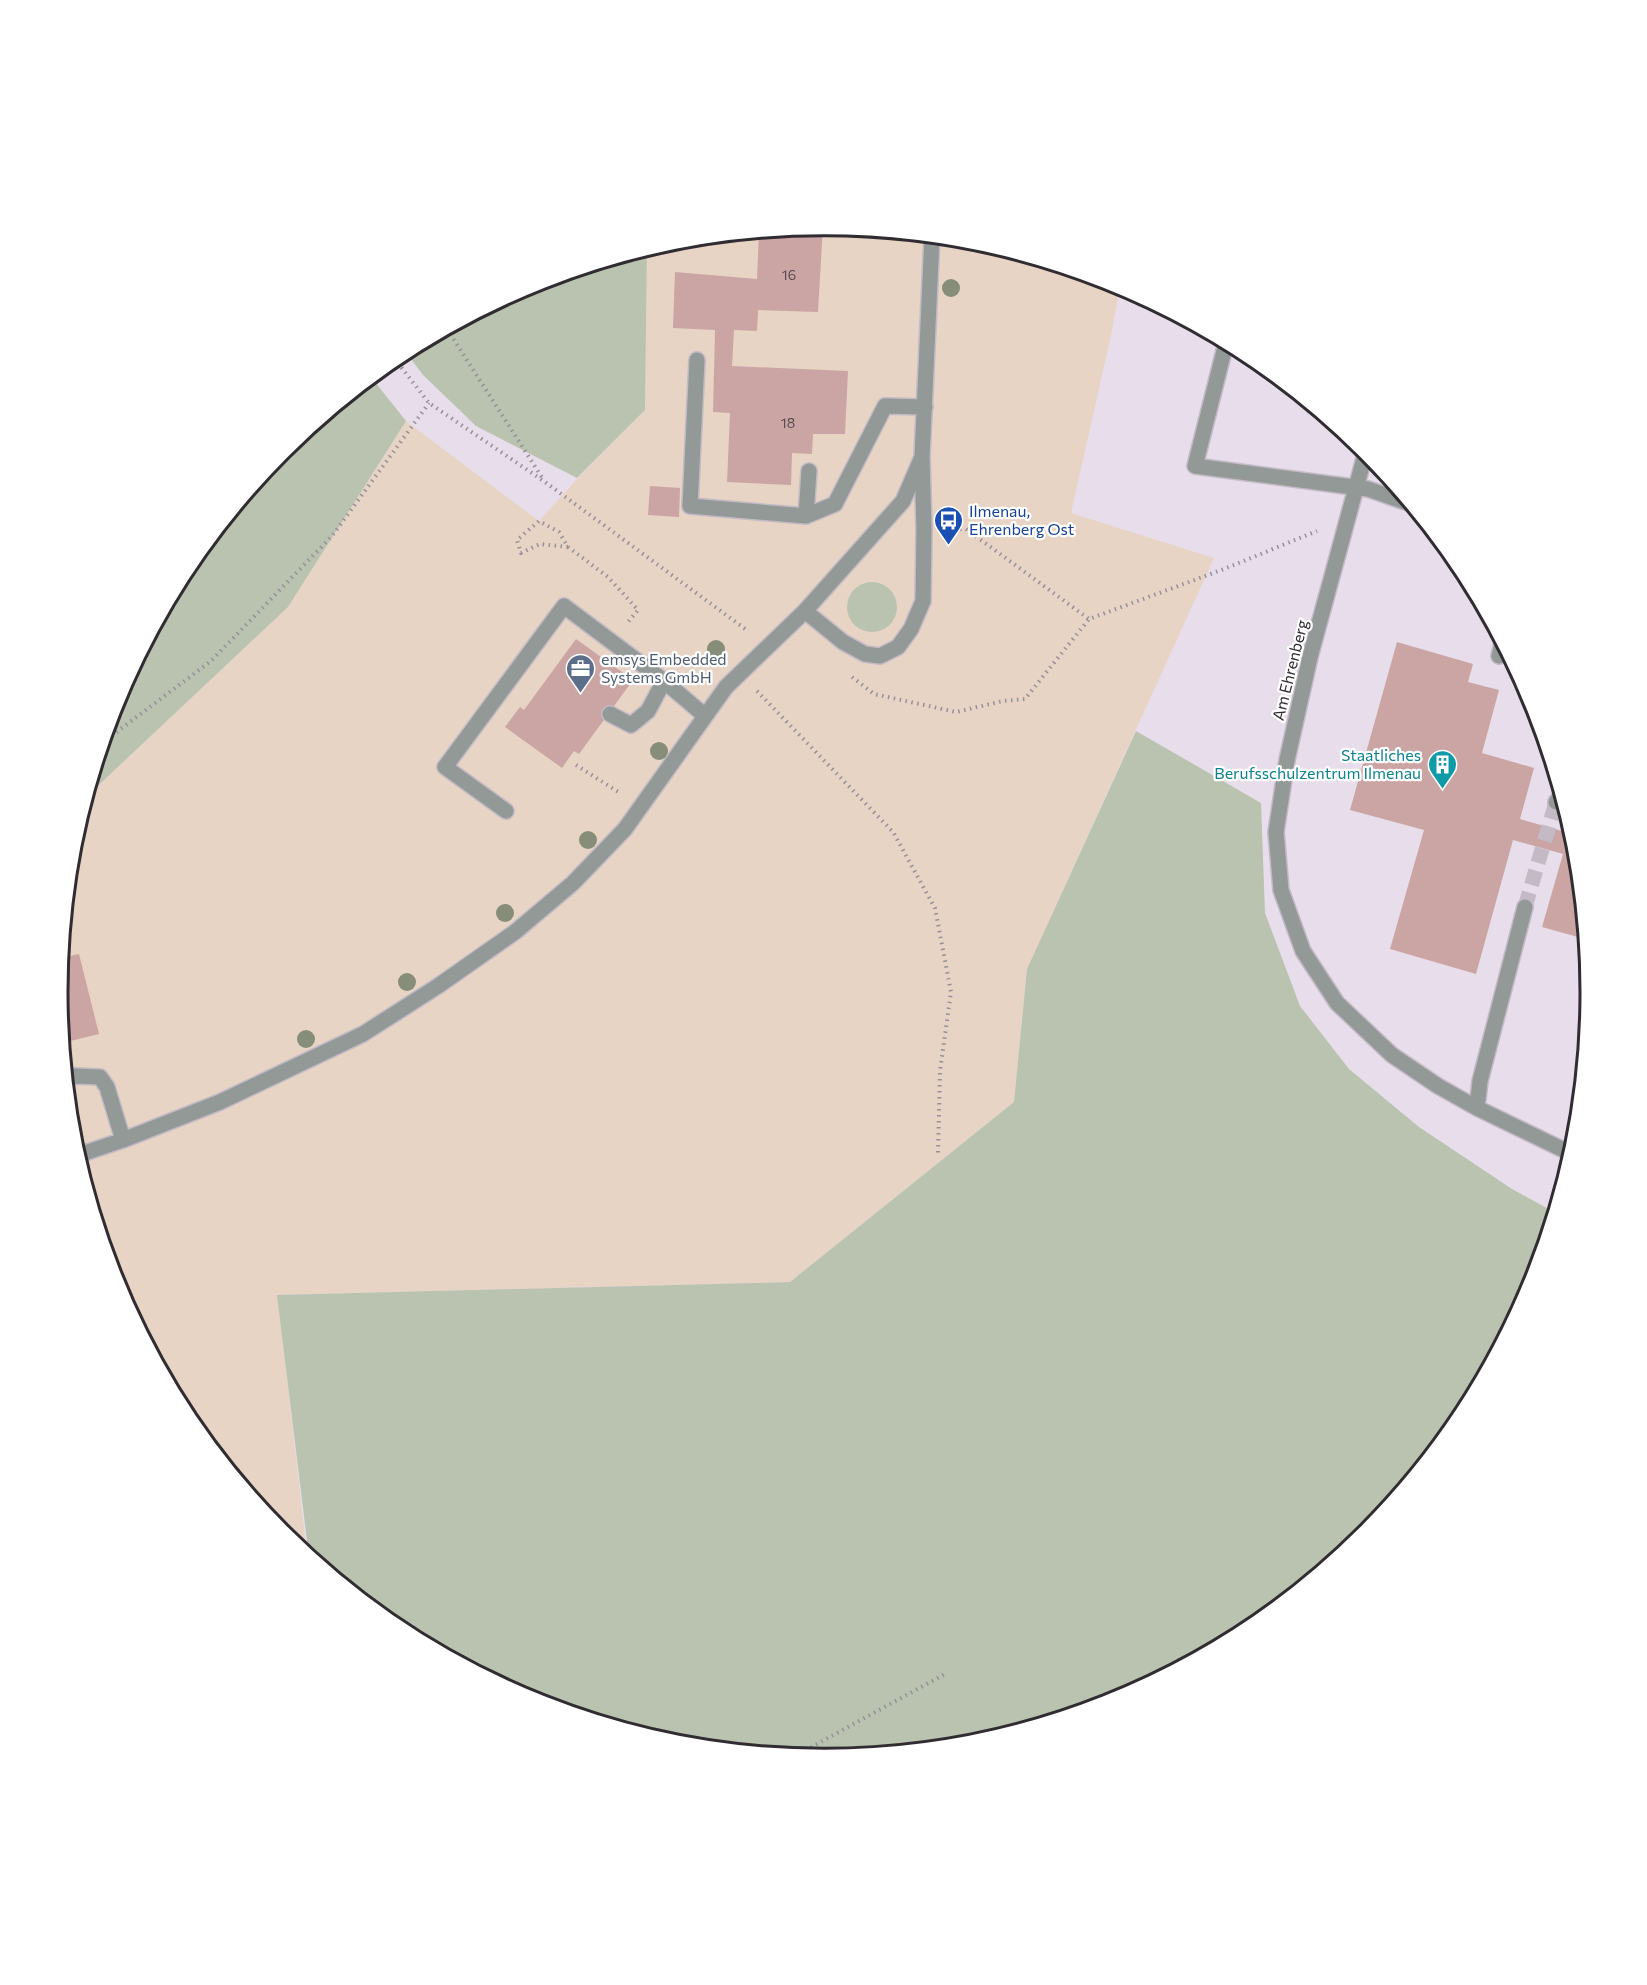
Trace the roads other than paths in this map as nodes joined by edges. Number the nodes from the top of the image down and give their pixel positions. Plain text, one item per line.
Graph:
1 (932, 245) edge
2 (1224, 352) edge
3 (697, 360) dead end
4 (925, 407) junction
5 (922, 457) junction
6 (1363, 463) edge
7 (808, 471) dead end
8 (1357, 487) junction
9 (1395, 498) edge
10 (807, 516) junction
11 (805, 611) junction
12 (664, 681) junction
13 (610, 714) dead end
14 (705, 715) junction
15 (506, 811) dead end
16 (1525, 907) tunnel mouth
17 (73, 1076) edge
18 (1477, 1108) junction
19 (123, 1140) junction
20 (1563, 1150) edge
21 (85, 1153) edge

1 - 4 street
2 - 8 street
3 - 10 street
4 - 5 street
4 - 10 street
5 - 11 street
5 - 11 street
6 - 8 street, Am Ehrenberg
7 - 10 street
8 - 9 street
8 - 18 street, Am Ehrenberg
11 - 14 street
12 - 13 street
12 - 14 street
12 - 15 street
14 - 19 street
16 - 18 street
17 - 19 street
18 - 20 street, Am Ehrenberg
19 - 21 street

